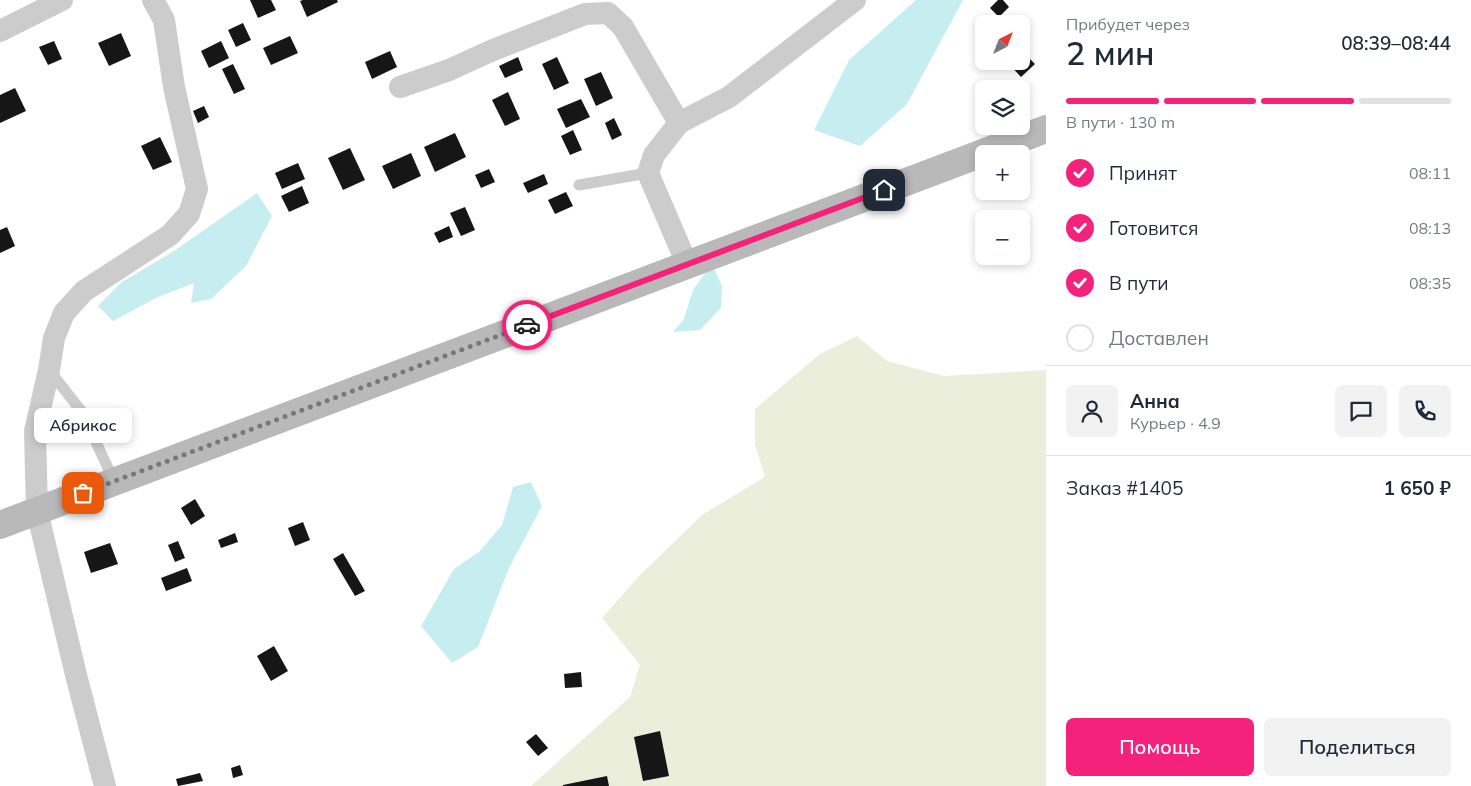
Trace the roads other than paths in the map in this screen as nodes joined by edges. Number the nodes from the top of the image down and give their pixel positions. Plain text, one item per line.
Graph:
1 (62, 0) edge
2 (153, 0) edge
3 (855, 0) edge
4 (0, 31) edge
5 (400, 87) dead end
6 (679, 123) junction
7 (1046, 129) edge
8 (648, 173) junction
9 (579, 185) dead end
10 (687, 264) junction
11 (49, 370) junction
12 (114, 481) junction
13 (37, 511) junction
14 (0, 525) edge
15 (105, 786) edge

1 - 4 street
2 - 11 street
3 - 6 street
5 - 6 street
6 - 8 street
7 - 10 main road
8 - 9 lane
8 - 10 street
10 - 12 main road
11 - 12 lane
11 - 13 street
12 - 13 main road
13 - 14 main road
13 - 15 street

